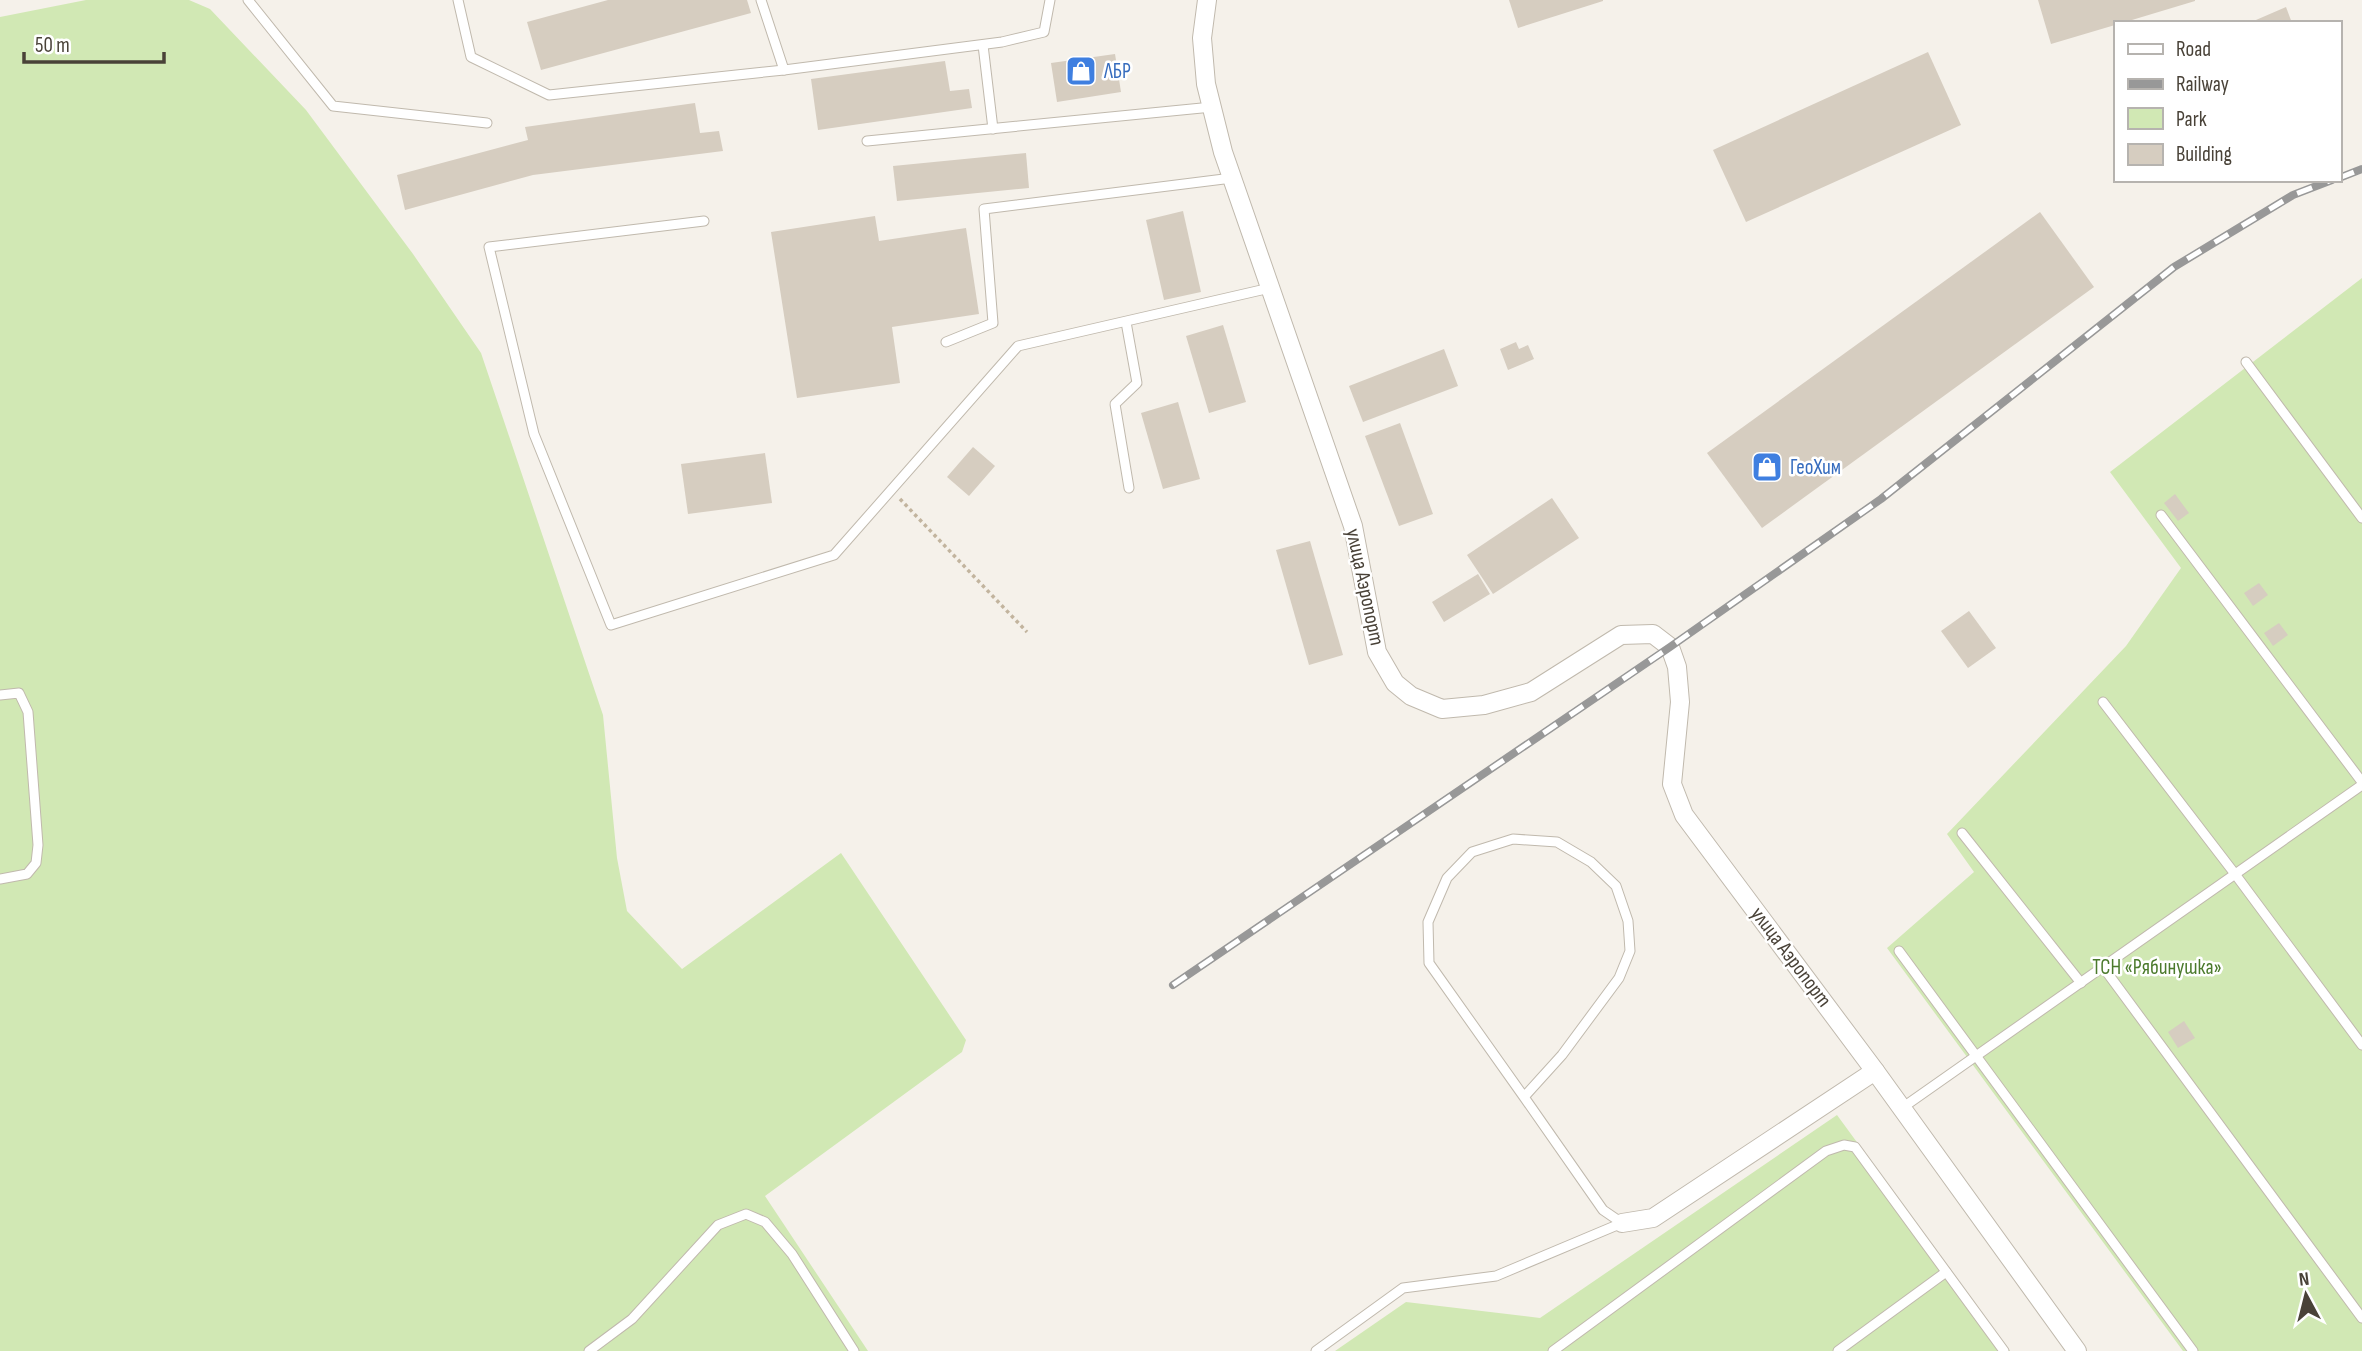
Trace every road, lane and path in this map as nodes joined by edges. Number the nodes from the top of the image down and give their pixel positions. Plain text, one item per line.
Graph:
1 (248, 0) edge
2 (458, 0) edge
3 (761, 0) edge
4 (1049, 0) edge
5 (1207, 0) edge
6 (983, 45) junction
7 (785, 70) junction
8 (1212, 107) junction
9 (487, 123) dead end
10 (993, 129) junction
11 (867, 141) dead end
12 (1232, 178) junction
13 (704, 221) dead end
14 (1270, 288) junction
15 (1126, 322) junction
16 (946, 342) dead end
17 (2246, 362) dead end
18 (1129, 488) dead end
19 (891, 490) junction
20 (2161, 514) dead end
21 (2362, 517) edge
22 (1027, 632) dead end
23 (0, 695) edge
24 (2103, 702) dead end
25 (2362, 784) edge
26 (1962, 833) dead end
27 (2235, 874) junction
28 (0, 879) edge
29 (1899, 951) dead end
30 (2103, 967) junction
31 (2081, 983) junction
32 (2362, 1045) edge
33 (1976, 1057) junction
34 (1875, 1071) junction
35 (1524, 1097) junction
36 (1902, 1108) junction
37 (1622, 1223) junction
38 (1946, 1272) junction
39 (2362, 1318) edge
40 (589, 1351) edge
41 (854, 1351) edge
42 (1316, 1351) edge
43 (1553, 1351) edge
44 (1838, 1351) edge
45 (2004, 1351) edge
46 (2077, 1351) edge
47 (2193, 1351) edge

1 - 9 lane
2 - 7 lane
3 - 7 lane
4 - 6 lane
5 - 8 street, улица Аэропорт
6 - 7 lane
6 - 10 lane
8 - 10 lane
8 - 12 street, улица Аэропорт
10 - 11 lane
12 - 14 street, улица Аэропорт
12 - 16 lane
13 - 19 lane
14 - 15 lane
14 - 34 street, улица Аэропорт
15 - 18 lane
15 - 19 lane
17 - 21 lane
19 - 22 path
20 - 25 lane
23 - 28 lane
24 - 27 lane
25 - 27 lane
26 - 31 lane
27 - 30 lane
27 - 32 lane
29 - 33 lane
30 - 31 lane
30 - 39 lane
31 - 33 lane
33 - 36 lane
33 - 47 lane
34 - 36 street, улица Аэропорт
34 - 37 street
35 - 35 lane
35 - 37 lane
36 - 46 street, улица Аэропорт
37 - 42 lane
38 - 43 lane
38 - 44 lane
38 - 45 lane
40 - 41 lane

